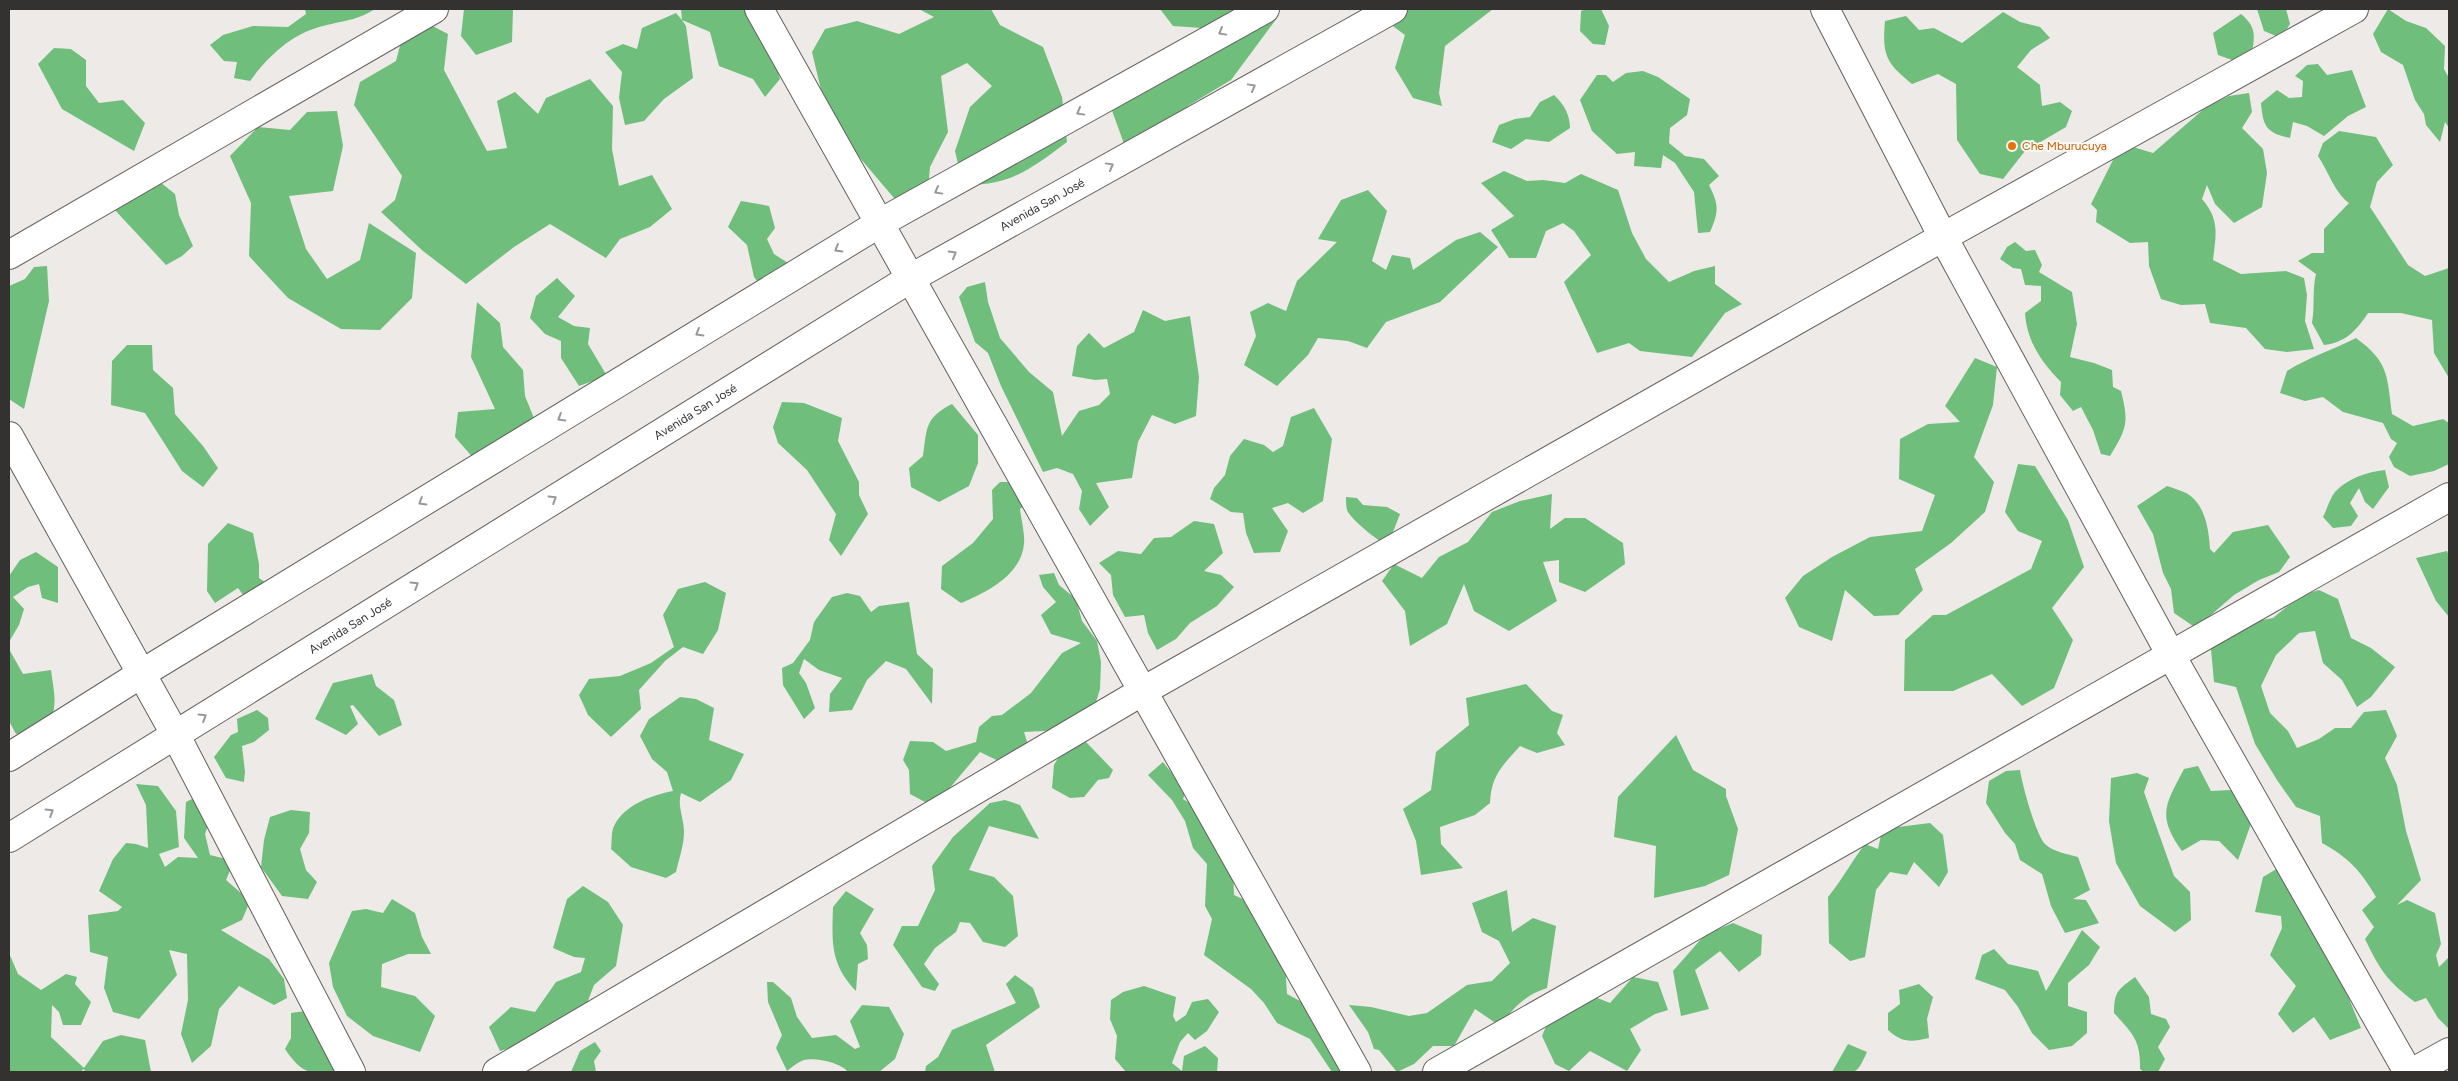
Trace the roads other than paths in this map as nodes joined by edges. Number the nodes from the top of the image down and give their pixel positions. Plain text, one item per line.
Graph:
1 (434, 9) edge
2 (759, 9) edge
3 (1265, 9) edge
4 (1393, 9) edge
5 (1825, 9) edge
6 (2354, 9) edge
7 (880, 223) junction
8 (1943, 237) junction
9 (9, 255) edge
10 (910, 278) junction
11 (9, 436) edge
12 (2449, 497) edge
13 (2172, 657) junction
14 (141, 674) junction
15 (1143, 691) junction
16 (175, 734) junction
17 (9, 757) edge
18 (9, 838) edge
19 (2449, 1052) edge
20 (351, 1072) edge
21 (497, 1072) edge
22 (1356, 1072) edge
23 (1437, 1072) edge
24 (2408, 1072) edge
25 (2413, 1072) edge

1 - 9 street
2 - 7 street
3 -> 7 street
10 -> 4 street, Avenida San José
5 - 8 street
6 - 8 street
7 - 10 street
7 -> 14 street
8 - 13 street
8 - 15 street
10 - 15 street
16 -> 10 street, Avenida San José
11 - 14 street
12 - 13 street
13 - 23 street
13 - 24 street
14 - 16 street
14 - 17 street
15 - 21 street
15 - 22 street
18 -> 16 street, Avenida San José
16 - 20 street
19 - 25 street

